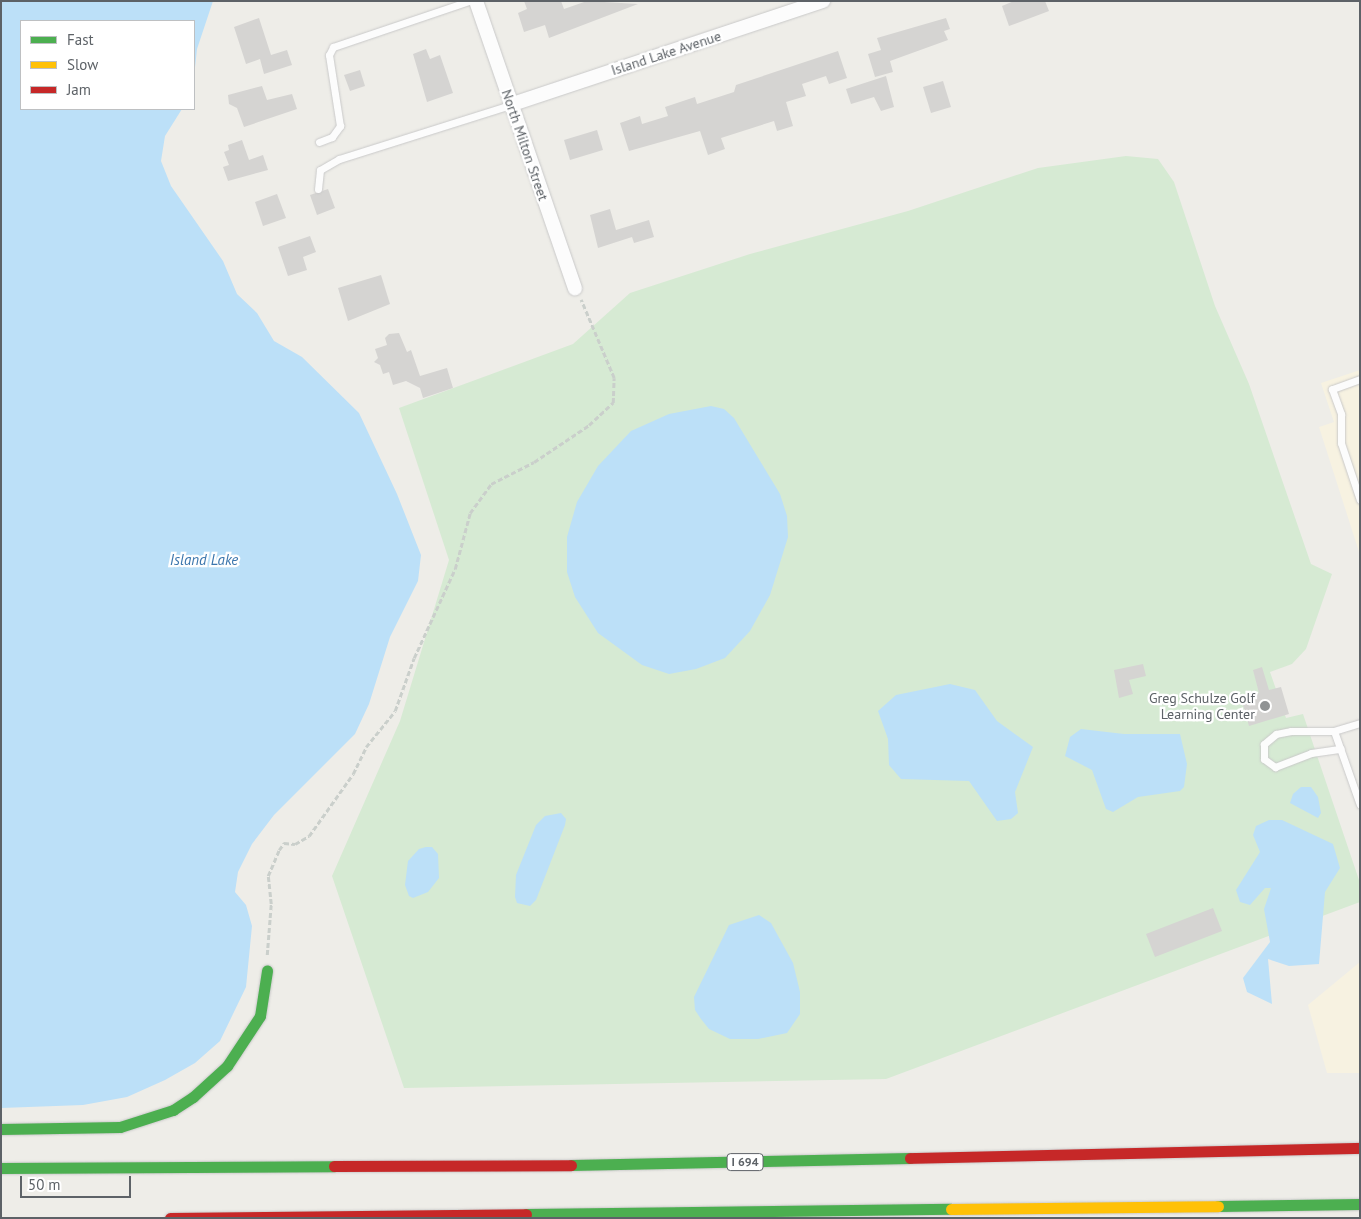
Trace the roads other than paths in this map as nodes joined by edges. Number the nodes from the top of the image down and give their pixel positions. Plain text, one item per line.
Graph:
1 (469, 1) edge
2 (476, 1) edge
3 (823, 1) edge
4 (510, 105) junction
5 (319, 142) dead end
6 (318, 189) dead end
7 (575, 288) road end
8 (1360, 380) edge
9 (1360, 500) edge
10 (1360, 723) edge
11 (1334, 731) junction
12 (1341, 749) junction
13 (1360, 805) edge
14 (268, 971) road end
15 (1, 1129) edge
16 (1360, 1148) edge
17 (1, 1168) edge
18 (1360, 1204) edge
19 (170, 1218) edge

1 - 5 lane
2 - 4 street, North Milton Street
3 - 4 street, Island Lake Avenue
4 - 6 lane
4 - 7 street, North Milton Street
8 - 9 lane
10 - 11 lane
11 - 12 lane
11 - 12 lane
12 - 13 lane
14 - 15 main road
16 - 17 main road, I 694
18 - 19 main road

